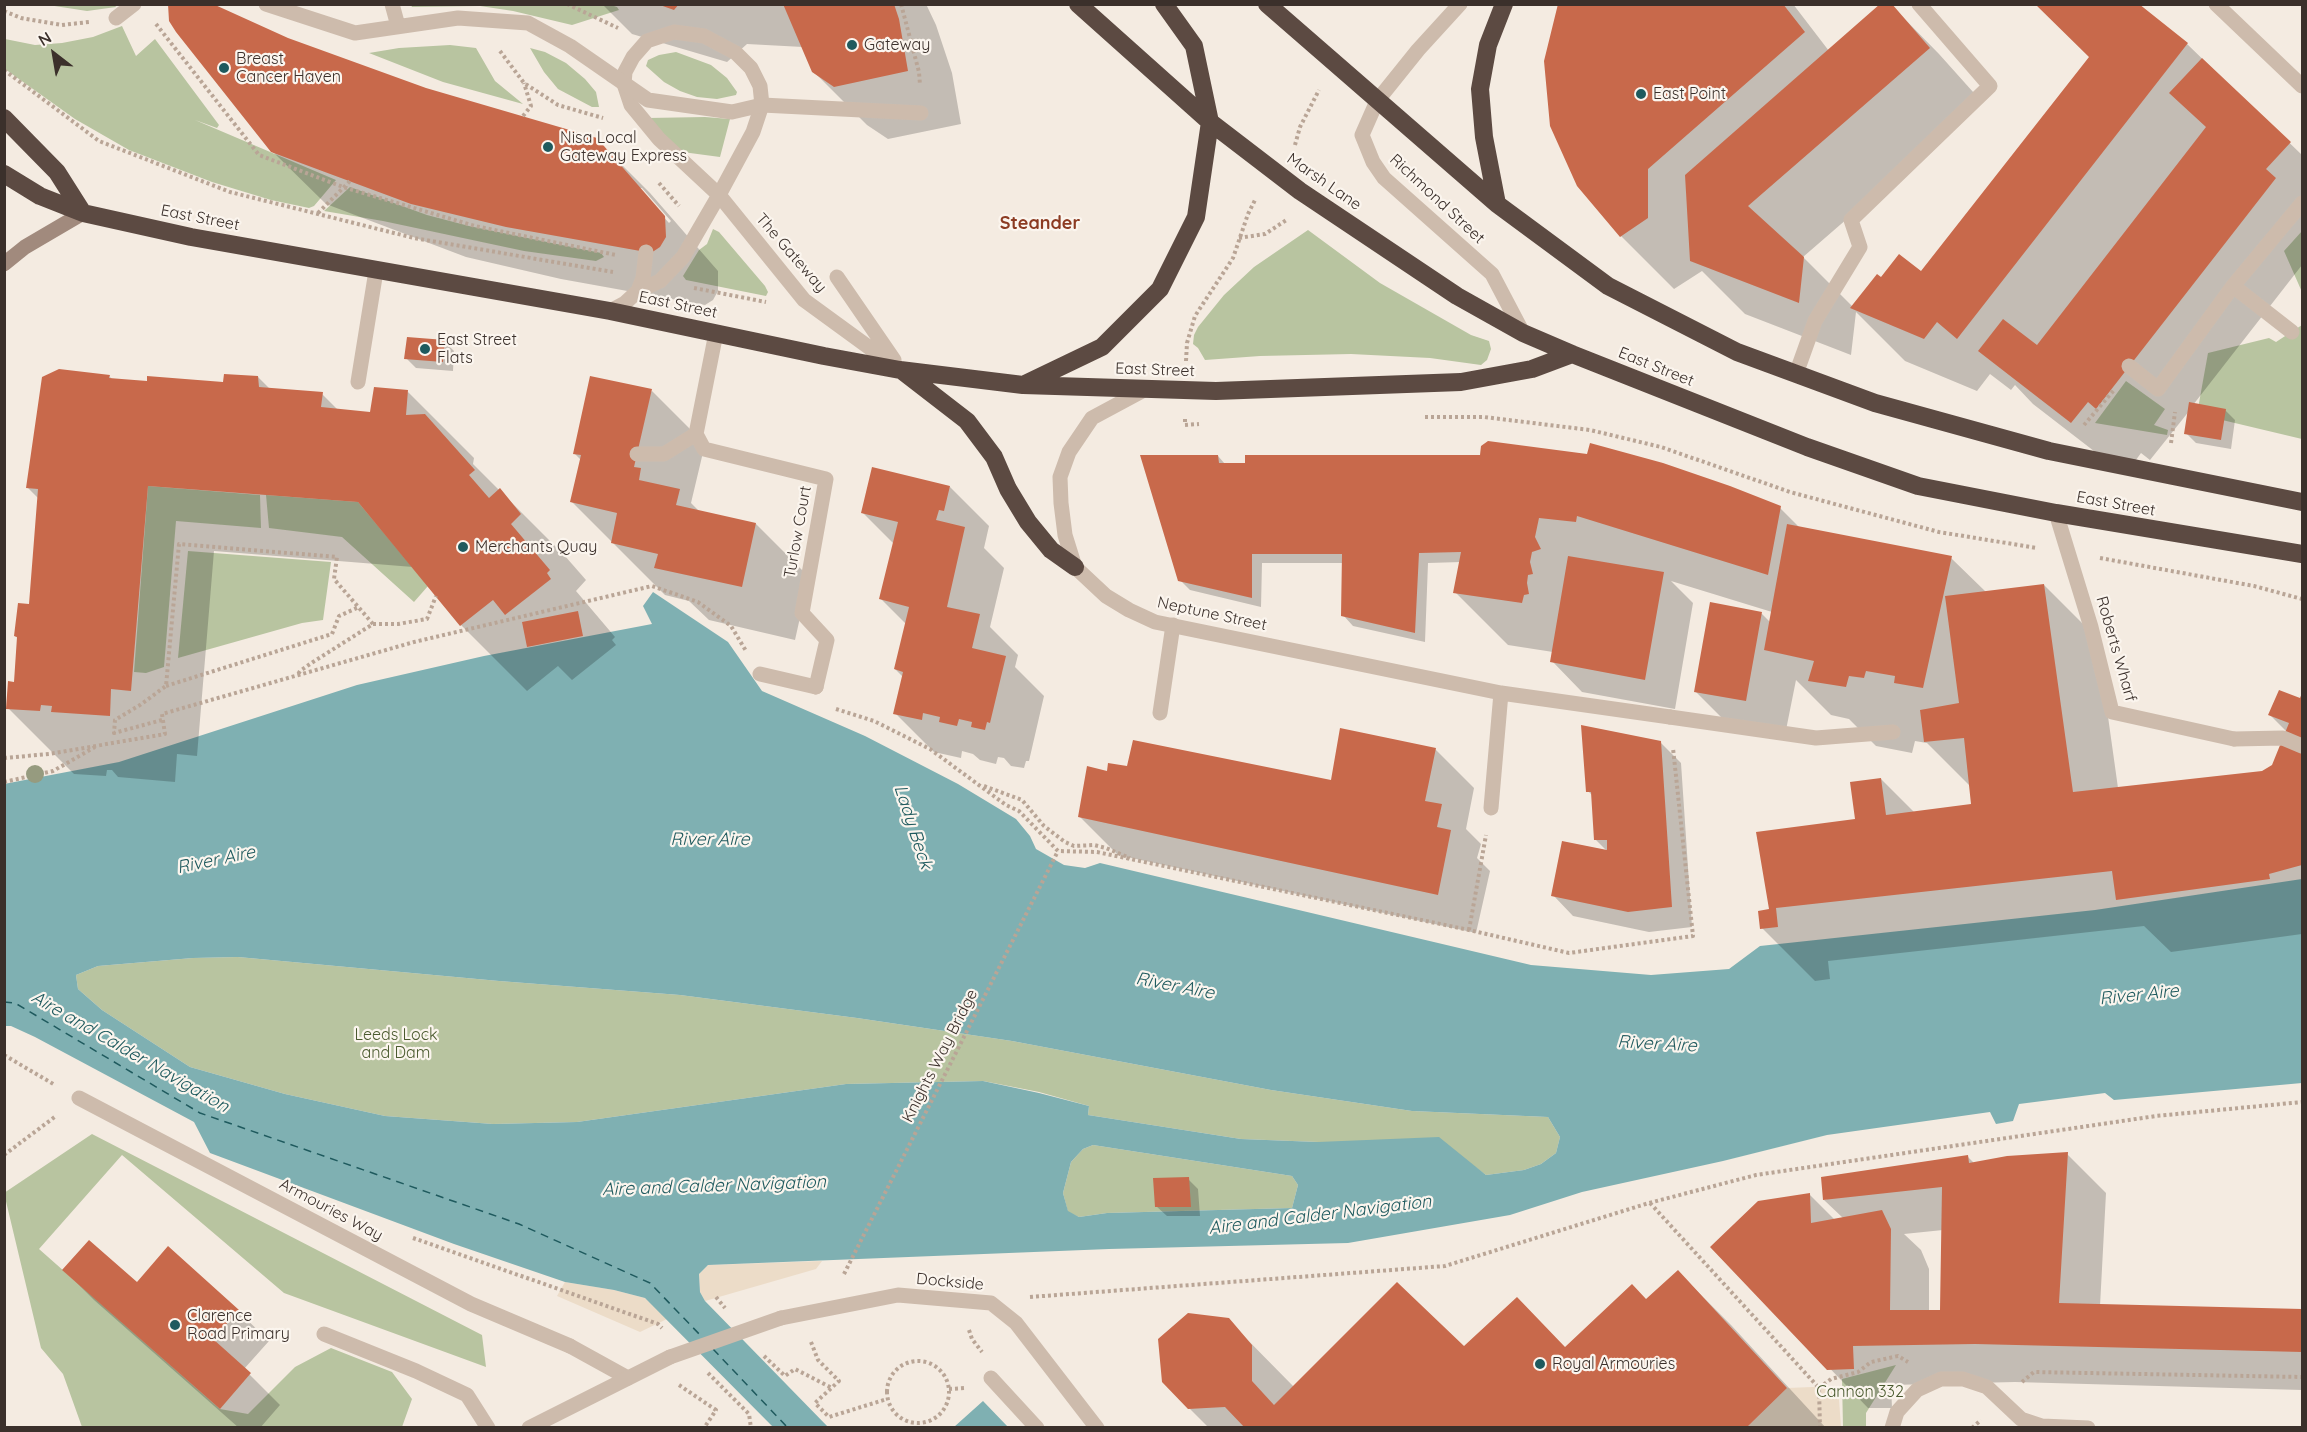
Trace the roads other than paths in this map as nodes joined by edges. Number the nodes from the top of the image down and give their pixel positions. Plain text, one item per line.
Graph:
1 (134, 4) edge
2 (267, 4) edge
3 (392, 4) edge
4 (1078, 4) edge
5 (1164, 4) edge
6 (1267, 4) edge
7 (1460, 4) edge
8 (1504, 4) edge
9 (1919, 4) edge
10 (2216, 4) edge
11 (116, 18) road end
12 (398, 26) junction
13 (624, 84) junction
14 (2302, 86) edge
15 (1377, 101) junction
16 (762, 105) junction
17 (921, 113) road end
18 (4, 118) edge
19 (1210, 122) junction
20 (4, 174) edge
21 (718, 195) junction
22 (2302, 203) edge
23 (1497, 204) junction
24 (83, 213) junction
25 (646, 257) road end
26 (4, 264) edge
27 (376, 271) junction
28 (837, 277) dead end
29 (641, 284) junction
30 (2233, 286) junction
31 (610, 311) junction
32 (2292, 332) dead end
33 (716, 333) junction
34 (1523, 333) junction
35 (1572, 354) junction
36 (2130, 367) road end
37 (900, 370) junction
38 (1796, 374) junction
39 (358, 382) dead end
40 (1023, 385) junction
41 (1146, 389) junction
42 (696, 434) junction
43 (637, 454) dead end
44 (2302, 502) edge
45 (2056, 513) junction
46 (2302, 554) edge
47 (1075, 567) junction
48 (1173, 625) junction
49 (760, 674) road end
50 (1501, 693) junction
51 (1160, 713) dead end
52 (1893, 732) dead end
53 (2302, 746) edge
54 (1491, 808) road end
55 (79, 1098) road end
56 (324, 1334) dead end
57 (628, 1378) junction
58 (991, 1378) dead end
59 (488, 1428) edge
60 (529, 1428) edge
61 (1038, 1428) edge
62 (1096, 1428) edge
63 (1892, 1428) edge
64 (2088, 1428) edge

1 - 11 street
2 - 12 street
3 - 12 street
4 - 19 highway, Marsh Lane
5 - 19 highway
6 - 15 highway
7 - 15 street, Richmond Street
8 - 23 highway
9 - 38 street
10 - 14 street
12 - 13 street
13 - 16 street
13 - 16 street
13 - 21 street, The Gateway
15 - 23 highway
15 - 34 street, Richmond Street
16 - 17 street
16 - 21 street
18 - 24 highway
19 - 34 highway, Marsh Lane
19 - 40 highway
20 - 24 highway, East Street
21 - 29 street
21 - 37 street, The Gateway
22 - 30 street
23 - 38 highway
24 - 26 main road
24 - 27 highway, East Street
25 - 29 street
27 - 31 highway, East Street
27 - 39 street
28 - 37 street
29 - 31 street
30 - 32 street
30 - 36 street
31 - 33 highway, East Street
33 - 37 highway, East Street
33 - 42 street
34 - 35 highway, Marsh Lane
35 - 41 highway, East Street
35 - 45 highway, East Street
37 - 40 highway, East Street
37 - 47 highway
38 - 44 highway
40 - 41 highway, East Street
41 - 47 street, Neptune Street
42 - 43 street
42 - 49 street, Turlow Court
45 - 46 highway, East Street
45 - 53 street, Roberts Wharf
47 - 48 street, Neptune Street
48 - 50 street, Neptune Street
48 - 51 street
50 - 52 street, Neptune Street
50 - 54 street
55 - 57 street, Armouries Way
56 - 59 street
57 - 60 street
57 - 62 street, Dockside, bridge
58 - 61 street
63 - 64 street

